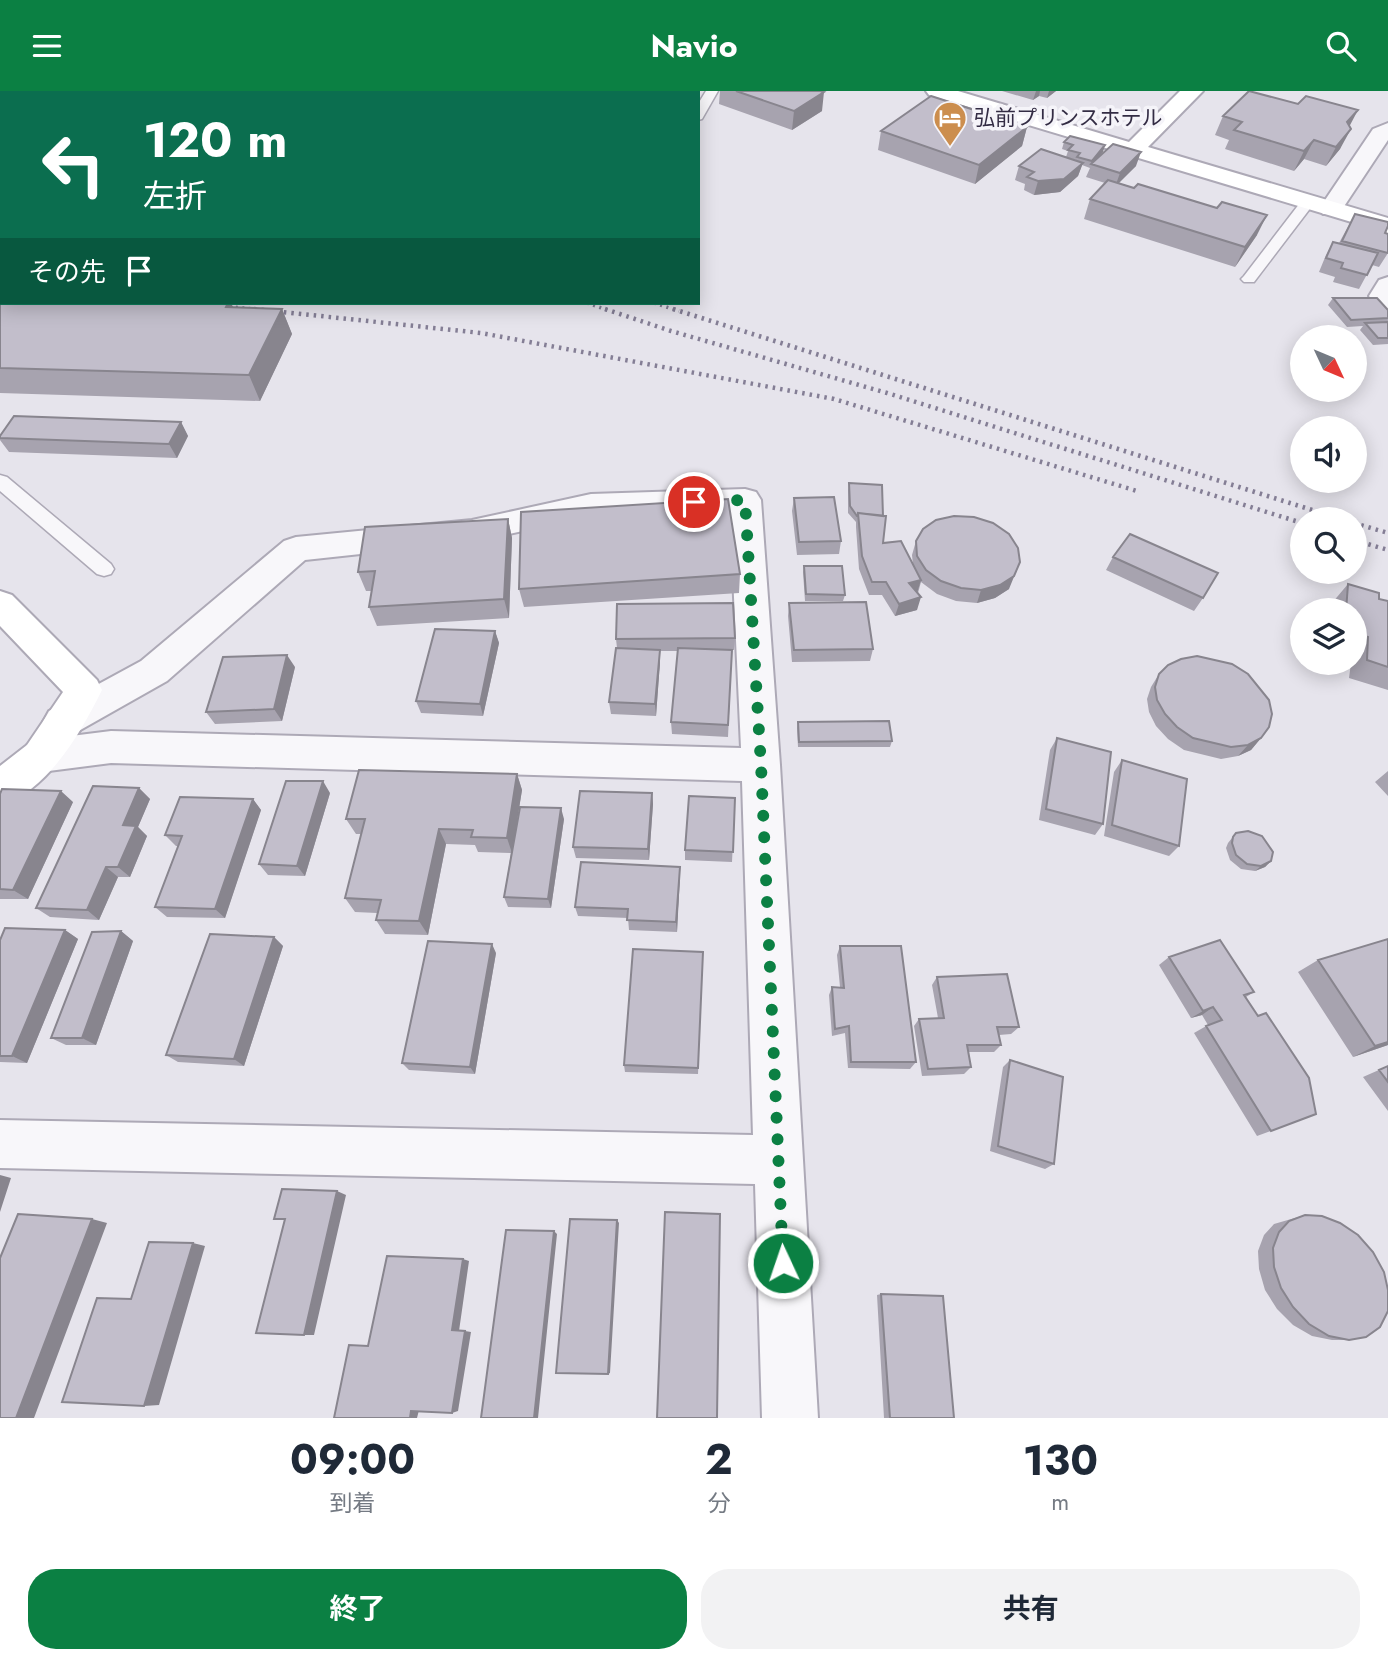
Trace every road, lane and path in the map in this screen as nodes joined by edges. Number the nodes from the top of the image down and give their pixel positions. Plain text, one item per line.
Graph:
1 (712, 91) edge
2 (936, 91) edge
3 (1194, 91) edge
4 (700, 112) edge
5 (1388, 129) edge
6 (1133, 150) junction
7 (1308, 202) junction
8 (1331, 209) junction
9 (1388, 226) edge
10 (1248, 279) dead end
11 (1388, 285) edge
12 (1388, 304) edge
13 (0, 481) edge
14 (104, 569) dead end
15 (0, 604) edge
16 (62, 722) junction
17 (40, 756) junction
18 (761, 765) junction
19 (0, 789) edge
20 (0, 1144) edge
21 (779, 1160) junction
22 (790, 1418) edge

1 - 4 lane
2 - 6 street
3 - 6 street
5 - 8 street
6 - 7 street
7 - 8 street
7 - 10 lane
8 - 9 street
11 - 12 street
13 - 14 lane
15 - 16 street
16 - 17 street
16 - 18 street
17 - 18 street
17 - 19 street
18 - 21 street
20 - 21 street
21 - 22 street

